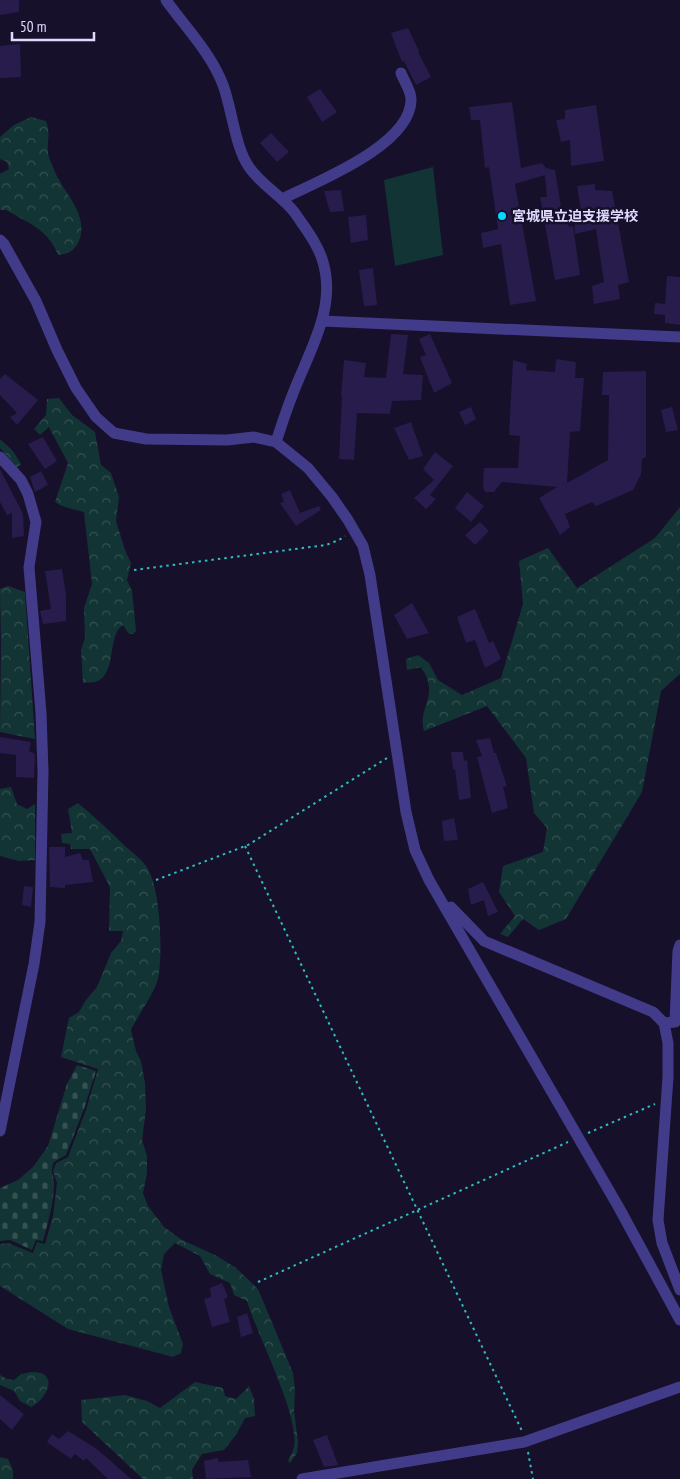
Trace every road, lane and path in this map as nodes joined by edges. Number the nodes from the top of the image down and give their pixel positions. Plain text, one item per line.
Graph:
1 (166, 0) edge
2 (401, 73) dead end
3 (282, 199) junction
4 (0, 240) edge
5 (323, 321) junction
6 (680, 337) edge
7 (276, 442) junction
8 (0, 457) edge
9 (353, 529) junction
10 (134, 570) dead end
11 (398, 751) junction
12 (245, 846) junction
13 (156, 880) dead end
14 (429, 880) junction
15 (680, 945) edge
16 (664, 1023) junction
17 (680, 1089) edge
18 (667, 1093) junction
19 (0, 1132) edge
20 (578, 1137) junction
21 (417, 1210) junction
22 (258, 1282) dead end
23 (680, 1290) edge
24 (680, 1320) edge
25 (680, 1387) edge
26 (526, 1441) junction
27 (302, 1479) edge
28 (533, 1479) edge

1 - 3 street
2 - 3 street
3 - 5 street
4 - 7 street
5 - 6 street
5 - 7 street
7 - 9 street
8 - 19 street
9 - 10 path
9 - 11 street
11 - 12 path
11 - 14 street
12 - 13 path
12 - 21 path
14 - 16 street
14 - 20 street
15 - 16 street
16 - 18 street
17 - 18 street
18 - 20 path
18 - 23 street
20 - 21 path
20 - 24 street
21 - 22 path
21 - 26 path
25 - 26 street
26 - 27 street
26 - 28 path

